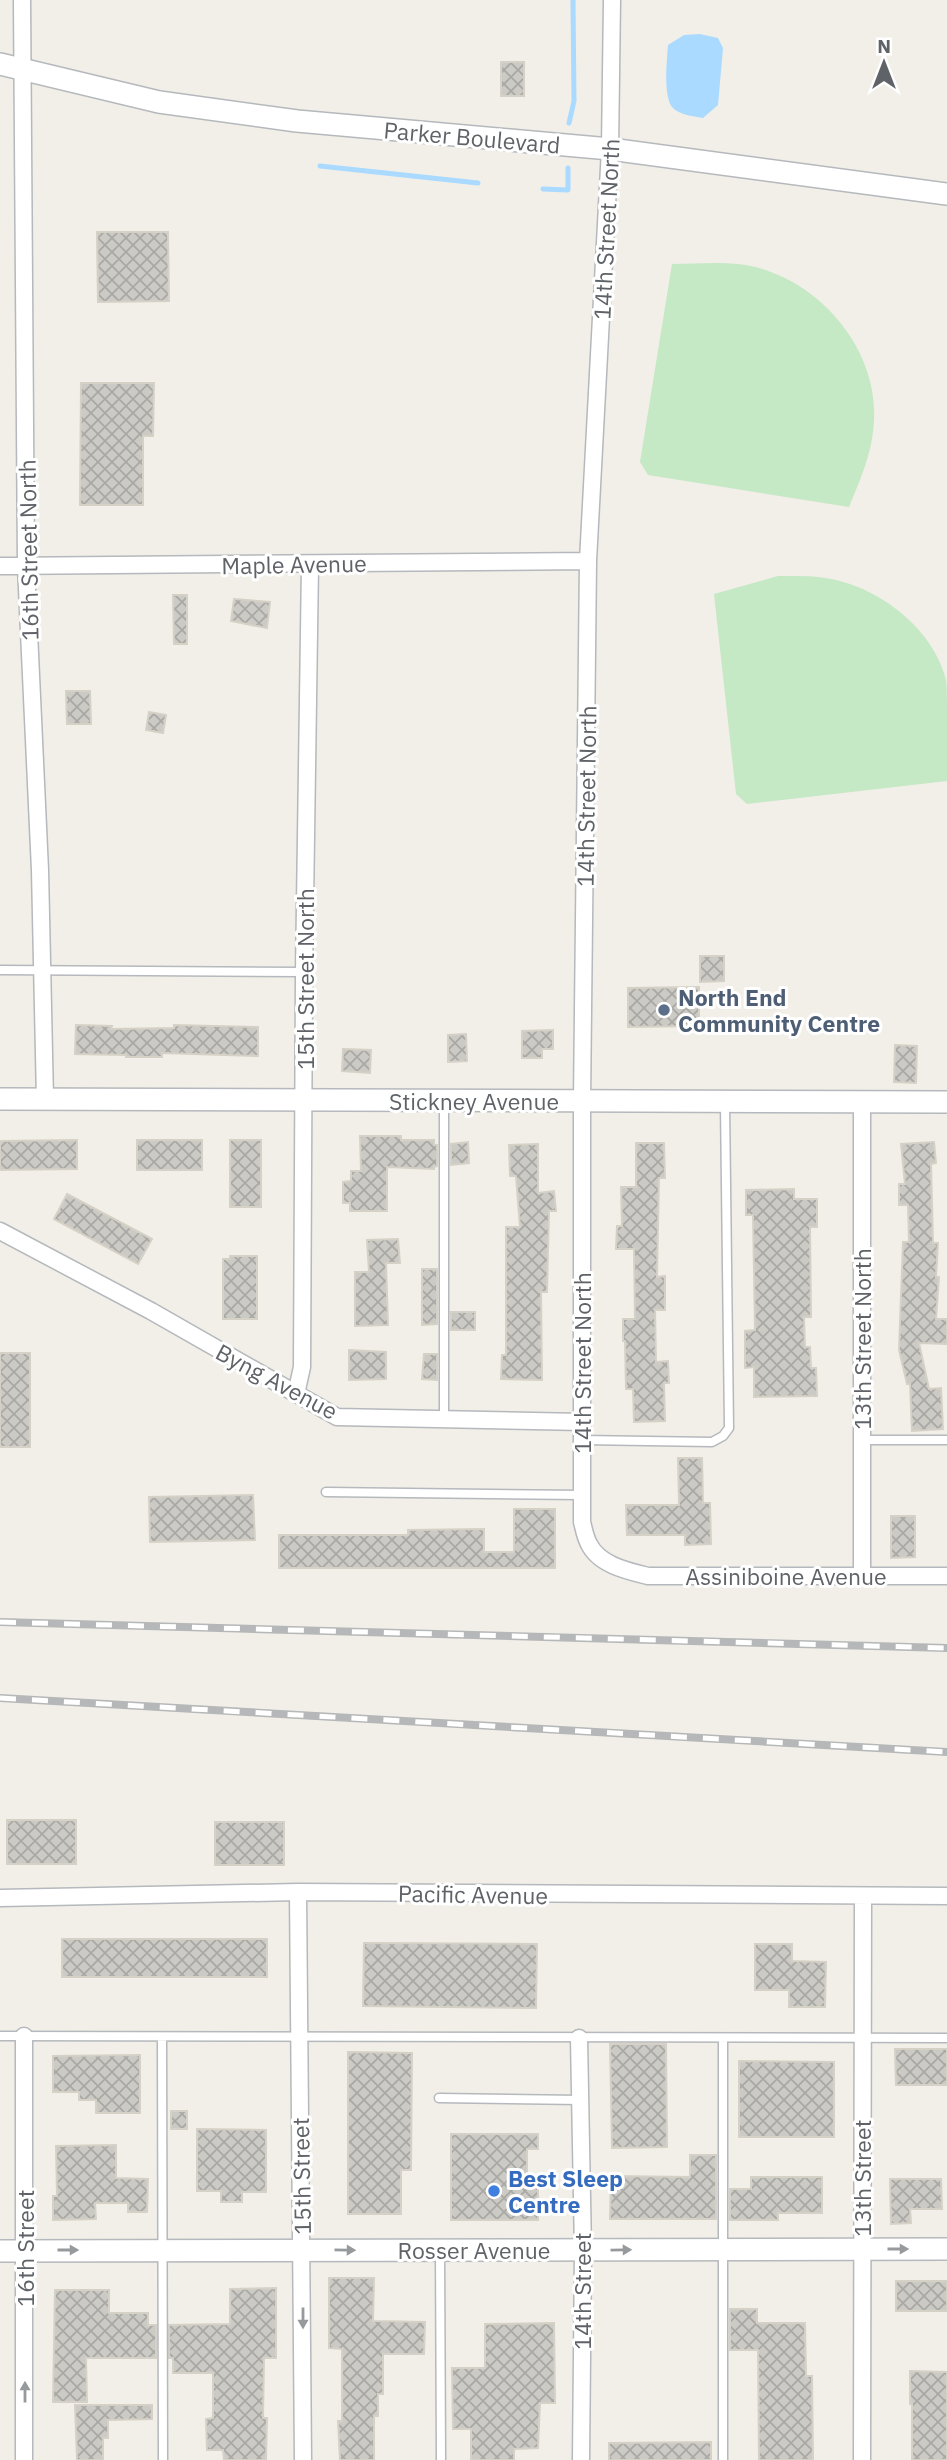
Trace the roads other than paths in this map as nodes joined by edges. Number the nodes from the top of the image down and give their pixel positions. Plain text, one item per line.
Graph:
1 (22, 0) edge
2 (612, 0) edge
3 (0, 64) edge
4 (22, 69) junction
5 (610, 149) junction
6 (947, 194) edge
7 (588, 561) junction
8 (310, 564) junction
9 (0, 566) edge
10 (26, 567) junction
11 (0, 970) edge
12 (42, 970) junction
13 (303, 972) junction
14 (0, 1100) edge
15 (45, 1100) junction
16 (305, 1101) junction
17 (582, 1101) junction
18 (444, 1102) junction
19 (725, 1102) junction
20 (862, 1102) junction
21 (947, 1102) edge
22 (0, 1231) edge
23 (296, 1394) junction
24 (444, 1419) junction
25 (583, 1422) junction
26 (582, 1440) junction
27 (862, 1440) junction
28 (947, 1440) edge
29 (326, 1492) dead end
30 (582, 1495) junction
31 (626, 1571) joint
32 (862, 1576) junction
33 (947, 1576) edge
34 (298, 1892) junction
35 (863, 1896) junction
36 (947, 1896) edge
37 (0, 1898) edge
38 (0, 2036) edge
39 (24, 2036) junction
40 (162, 2037) junction
41 (300, 2037) junction
42 (579, 2038) junction
43 (723, 2038) junction
44 (862, 2038) junction
45 (947, 2038) edge
46 (439, 2098) dead end
47 (580, 2099) junction
48 (725, 2249) junction
49 (862, 2249) junction
50 (947, 2249) edge
51 (0, 2250) edge
52 (25, 2250) junction
53 (162, 2250) junction
54 (303, 2250) junction
55 (583, 2250) junction
56 (440, 2251) junction
57 (24, 2460) edge
58 (163, 2460) edge
59 (303, 2460) edge
60 (441, 2460) edge
61 (581, 2460) edge
62 (723, 2460) edge
63 (862, 2460) edge

1 - 4 street, 16th Street North
2 - 5 street, 14th Street North
3 - 4 street, Parker Boulevard
4 - 5 street, Parker Boulevard
4 - 10 street, 16th Street North
5 - 6 street, Parker Boulevard
5 - 7 street, 14th Street North
7 - 8 street, Maple Avenue
7 - 17 street, 14th Street North
8 - 10 street, Maple Avenue
8 - 13 street, 15th Street North
9 - 10 street, Maple Avenue
10 - 12 street, 16th Street North
11 - 12 lane
12 - 13 lane
12 - 15 street, 16th Street North
13 - 16 street, 15th Street North
14 - 15 street, Stickney Avenue
15 - 16 street, Stickney Avenue
16 - 18 street, Stickney Avenue
16 - 23 street, 15th Street North
17 - 18 street, Stickney Avenue
17 - 19 street, Stickney Avenue
17 - 25 street, 14th Street North
18 - 24 lane
19 - 20 street, Stickney Avenue
19 - 26 lane
20 - 21 street, Stickney Avenue
20 - 27 street, 13th Street North
22 - 23 street, Byng Avenue
23 - 24 street, Byng Avenue
24 - 25 street, Byng Avenue
25 - 26 street, 14th Street North
26 - 30 street, 14th Street North
27 - 28 lane
27 - 32 street, 13th Street North
29 - 30 lane
30 - 31 street, 14th Street North
31 - 32 street, Assiniboine Avenue
32 - 33 street, Assiniboine Avenue
34 - 35 street, Pacific Avenue
34 - 37 street, Pacific Avenue
34 - 41 street, 15th Street
35 - 36 street, Pacific Avenue
35 - 44 street, 13th Street
38 - 39 lane
39 - 40 lane
39 - 52 street, 16th Street
40 - 41 lane
40 - 53 lane
41 - 42 lane
41 - 54 street, 15th Street
42 - 43 lane
42 - 47 street, 14th Street
43 - 44 lane
43 - 48 lane
44 - 45 lane
44 - 49 street, 13th Street
46 - 47 lane
47 - 55 street, 14th Street
48 - 49 street, Rosser Avenue
55 -> 48 street, Rosser Avenue
48 - 62 lane
49 -> 50 street, Rosser Avenue
49 - 63 street, 13th Street
51 - 52 street, Rosser Avenue
52 -> 53 street, Rosser Avenue
57 -> 52 street, 16th Street
53 - 54 street, Rosser Avenue
53 - 58 lane
54 -> 56 street, Rosser Avenue
54 -> 59 street, 15th Street
55 - 56 street, Rosser Avenue
55 - 61 street, 14th Street
56 - 60 lane

